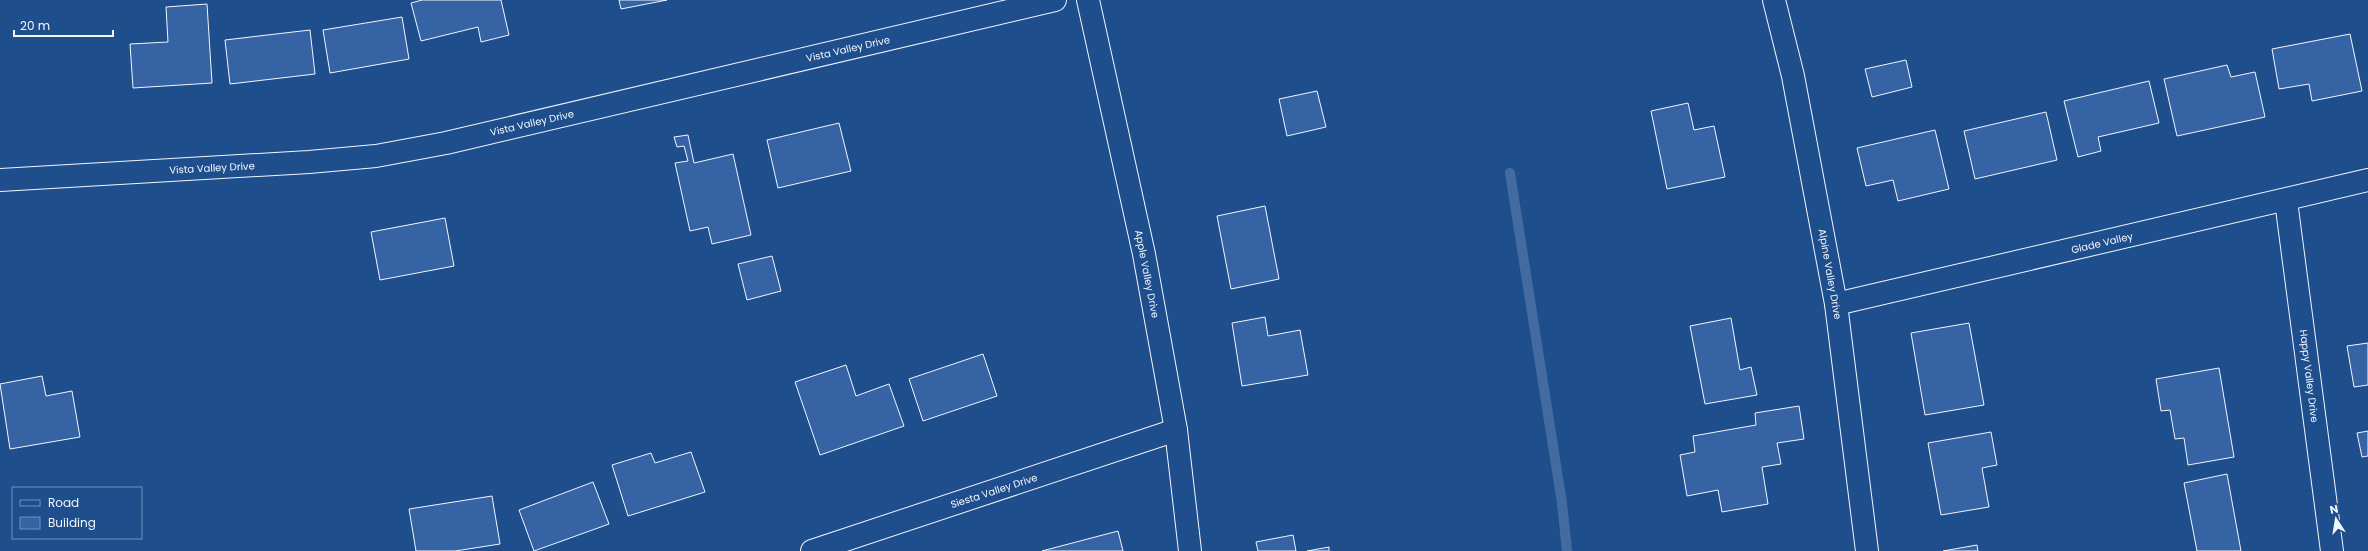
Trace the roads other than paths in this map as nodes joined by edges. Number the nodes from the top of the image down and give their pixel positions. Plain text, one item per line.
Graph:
1 (1055, 0) edge
2 (1088, 0) edge
3 (1774, 0) edge
4 (0, 180) edge
5 (2368, 180) edge
6 (2286, 201) junction
7 (1836, 304) junction
8 (1176, 430) junction
9 (812, 551) edge
10 (1190, 551) edge
11 (1867, 551) edge
12 (2332, 551) edge

1 - 4 street, Vista Valley Drive
2 - 8 street, Apple Valley Drive
3 - 7 street, Alpine Valley Drive
5 - 6 street, Glade Valley
6 - 7 street, Glade Valley
6 - 12 street, Happy Valley Drive
7 - 11 street, Alpine Valley Drive
8 - 9 street, Siesta Valley Drive
8 - 10 street, Apple Valley Drive

